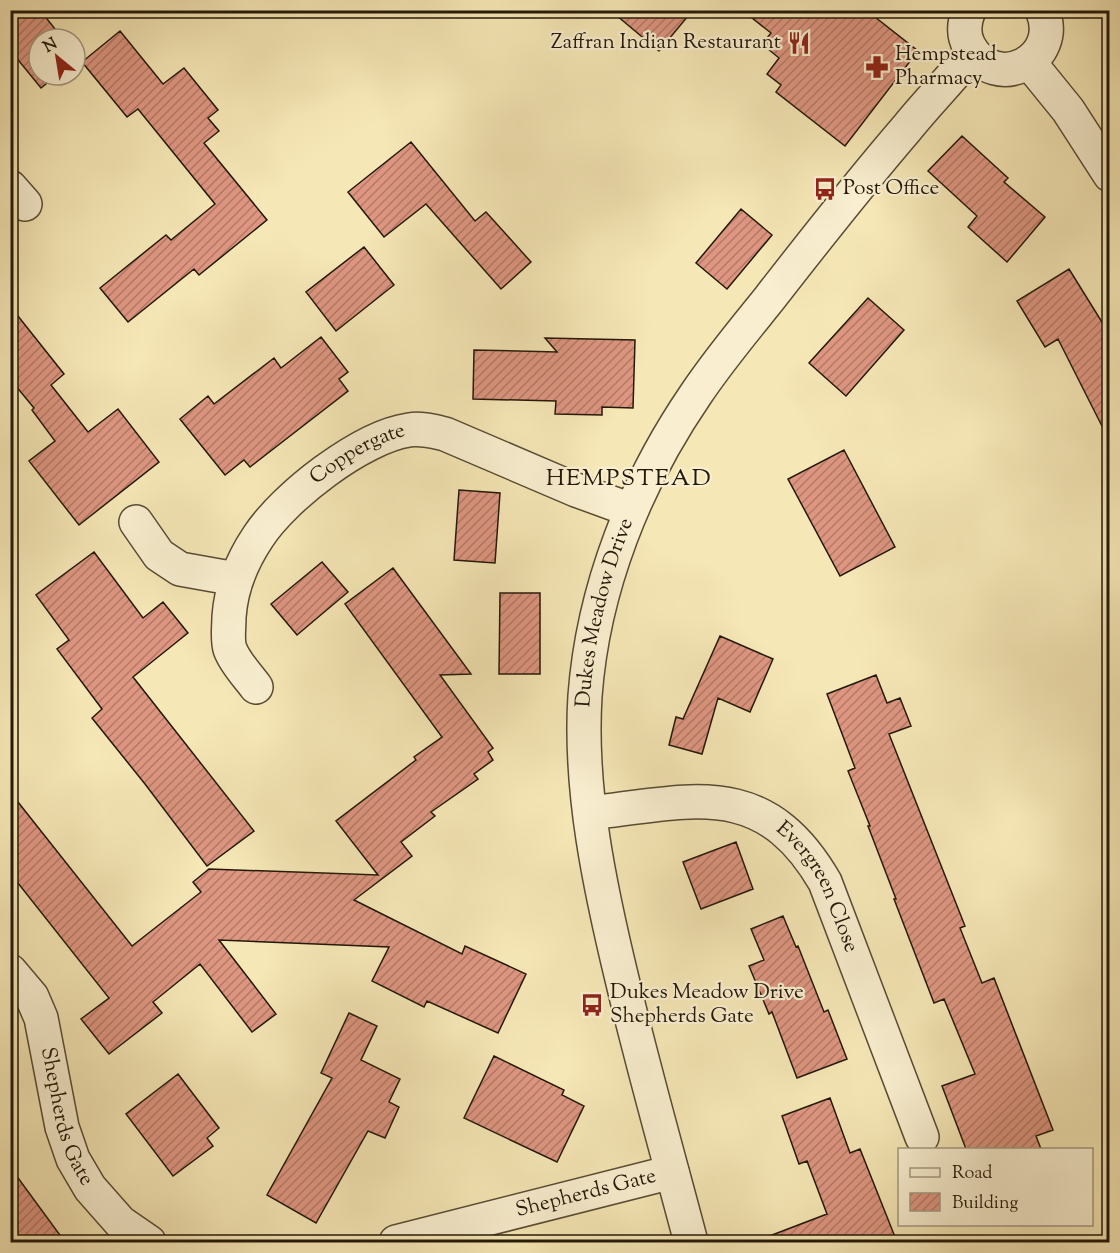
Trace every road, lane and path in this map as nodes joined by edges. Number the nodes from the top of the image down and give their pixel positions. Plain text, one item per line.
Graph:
1 (969, 10) edge
2 (1042, 10) edge
3 (972, 53) junction
4 (1029, 62) junction
5 (1110, 175) edge
6 (631, 510) junction
7 (136, 522) dead end
8 (236, 579) junction
9 (256, 687) dead end
10 (590, 813) junction
11 (10, 971) edge
12 (922, 1137) dead end
13 (672, 1172) junction
14 (149, 1242) edge
15 (396, 1242) edge
16 (691, 1242) edge

1 - 3 street
2 - 4 street
3 - 4 street
3 - 6 street, Dukes Meadow Drive
4 - 5 street
6 - 8 street, Coppergate
6 - 10 street, Dukes Meadow Drive
7 - 8 street
8 - 9 street, Coppergate
10 - 12 street, Evergreen Close
10 - 13 street, Dukes Meadow Drive
11 - 14 street, Shepherds Gate
13 - 15 street, Shepherds Gate
13 - 16 street, Dukes Meadow Drive

